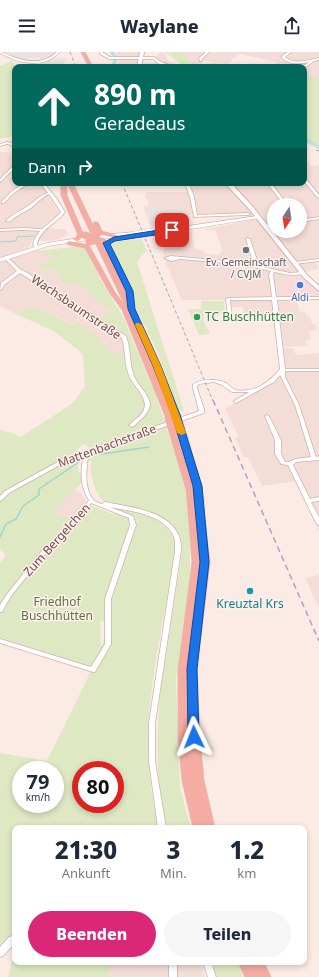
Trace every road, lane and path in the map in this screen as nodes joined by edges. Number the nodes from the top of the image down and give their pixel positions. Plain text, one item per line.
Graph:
1 (0, 52) edge
2 (59, 52) edge
3 (79, 52) edge
4 (82, 52) edge
5 (142, 52) edge
6 (208, 52) edge
7 (290, 52) edge
8 (101, 53) dead end
9 (140, 57) junction
10 (319, 59) edge
11 (201, 60) dead end
12 (314, 60) junction
13 (85, 64) edge
14 (89, 64) edge
15 (139, 64) edge
16 (162, 64) edge
17 (307, 65) edge
18 (12, 144) edge
19 (0, 145) edge
20 (12, 169) edge
21 (0, 181) edge
22 (307, 183) edge
23 (22, 186) edge
24 (44, 186) edge
25 (64, 186) edge
26 (66, 186) edge
27 (72, 186) edge
28 (73, 186) edge
29 (188, 186) edge
30 (230, 186) edge
31 (271, 186) edge
32 (50, 193) junction
33 (319, 197) edge
34 (281, 198) edge
35 (3, 202) dead end
36 (248, 213) junction
37 (257, 217) junction
38 (319, 218) edge
39 (307, 220) edge
40 (8, 221) dead end
41 (265, 226) joint
42 (0, 230) edge
43 (41, 230) junction
44 (153, 232) junction
45 (115, 237) junction
46 (93, 239) junction
47 (248, 239) dead end
48 (69, 243) joint
49 (37, 248) junction
50 (179, 258) dead end
51 (7, 259) junction
52 (0, 260) edge
53 (319, 260) edge
54 (295, 263) junction
55 (257, 267) junction
56 (20, 271) junction
57 (273, 271) junction
58 (303, 273) junction
59 (319, 289) edge
60 (0, 290) edge
61 (319, 298) edge
62 (274, 299) junction
63 (128, 308) junction
64 (230, 317) dead end
65 (282, 370) junction
66 (319, 370) edge
67 (254, 391) junction
68 (236, 402) dead end
69 (267, 416) dead end
70 (132, 426) dead end
71 (87, 452) junction
72 (316, 458) edge
73 (290, 464) junction
74 (194, 486) junction
75 (0, 499) edge
76 (319, 499) edge
77 (308, 501) junction
78 (93, 502) junction
79 (319, 523) edge
80 (2, 603) edge
81 (0, 610) edge
82 (0, 641) edge
83 (162, 825) edge
84 (198, 825) edge
85 (208, 825) edge
86 (12, 940) edge
87 (0, 953) edge
88 (173, 965) edge
89 (208, 965) edge
90 (246, 965) edge
91 (258, 965) edge
92 (173, 977) edge
93 (212, 977) edge
94 (252, 977) edge
95 (264, 977) edge

1 - 2 street
3 - 13 highway
4 - 14 highway
5 - 9 main road
6 - 11 street
7 - 12 street
8 - 9 street
9 - 15 main road
9 - 16 street
10 - 12 street
12 - 17 street
18 - 19 street
20 - 21 street
22 - 33 street
23 - 35 street
24 - 32 street
25 - 46 highway
26 - 63 highway
27 - 63 highway
28 - 46 highway
29 - 36 street
30 - 36 main road
31 - 34 street
32 - 40 street
32 - 43 street
36 - 37 main road
36 - 37 street
36 - 44 street
37 - 41 main road
37 - 44 street
38 - 39 street
41 - 54 main road
42 - 43 street
43 - 49 street
44 - 45 street, bridge
45 - 46 highway
45 - 46 highway
46 - 48 highway
46 - 49 street
46 - 63 highway
46 - 63 highway
47 - 55 street
48 - 49 street
49 - 51 street
50 - 55 street
51 - 52 street
51 - 56 street, Wachsbaumstraße
53 - 54 street
54 - 58 main road
55 - 57 street
56 - 60 street
56 - 70 street, Wachsbaumstraße
57 - 58 street
57 - 62 street
58 - 59 main road
61 - 62 street
62 - 64 street
62 - 65 street
63 - 74 highway, bridge
65 - 66 street
65 - 67 street, Mattenbachstraße
65 - 72 street
67 - 68 street, Mattenbachstraße
67 - 71 street, Mattenbachstraße
69 - 73 street
71 - 75 street, Mattenbachstraße
71 - 78 street, Zum Bergelchen
72 - 73 street
73 - 77 street
74 - 84 highway
74 - 85 highway
76 - 77 street
77 - 79 street
78 - 80 street, Zum Bergelchen
78 - 82 street, Zum Bergelchen
78 - 83 street
80 - 81 street, Zum Bergelchen
86 - 87 street
88 - 92 street
89 - 93 street
90 - 94 highway
91 - 95 highway

